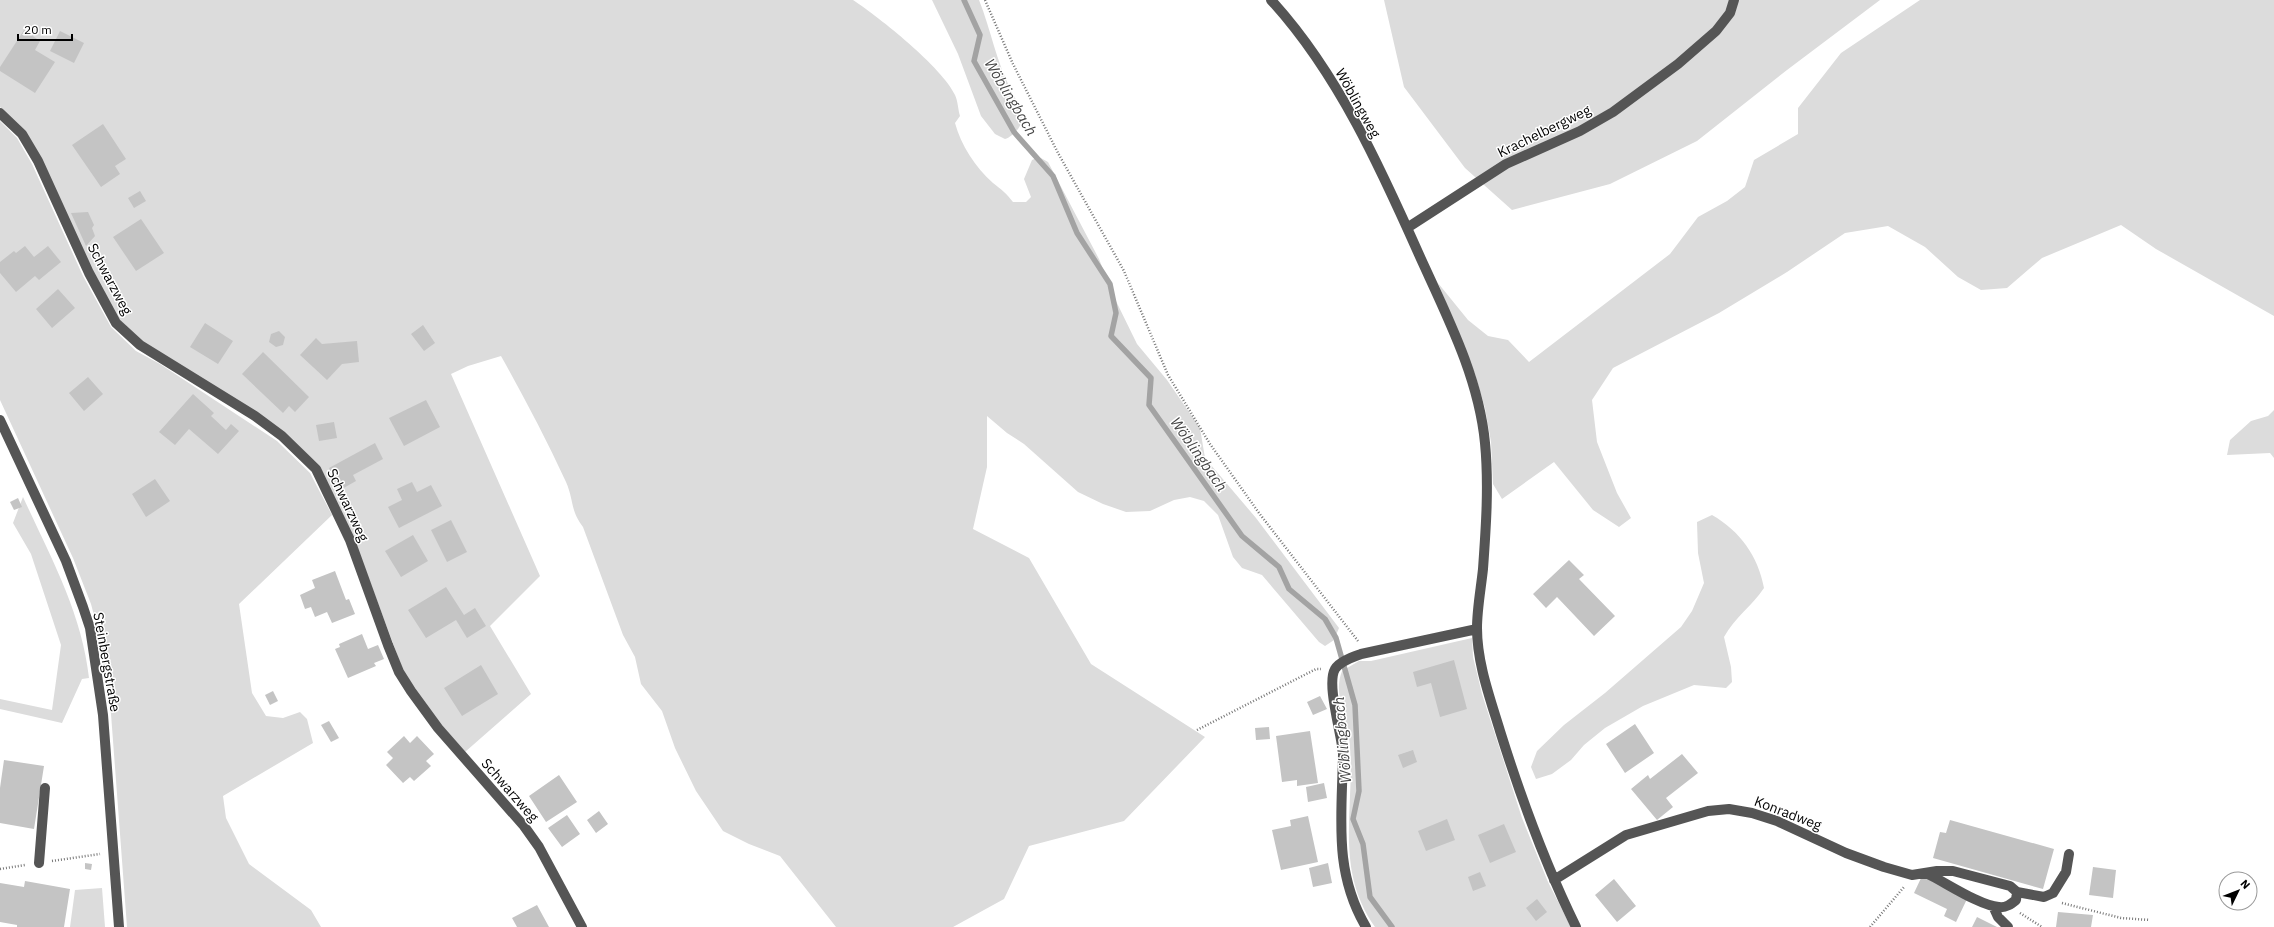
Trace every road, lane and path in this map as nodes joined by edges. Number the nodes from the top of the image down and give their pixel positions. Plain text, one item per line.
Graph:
1 (985, 0) edge
2 (1271, 0) edge
3 (1734, 0) edge
4 (0, 113) edge
5 (1407, 228) junction
6 (0, 420) edge
7 (1477, 629) junction
8 (1361, 654) junction
9 (1335, 669) junction
10 (1197, 730) dead end
11 (45, 788) dead end
12 (113, 852) junction
13 (2069, 854) dead end
14 (39, 863) junction
15 (0, 869) edge
16 (1926, 873) junction
17 (1912, 875) junction
18 (1554, 880) junction
19 (2017, 892) junction
20 (2044, 896) junction
21 (1993, 906) junction
22 (2008, 906) junction
23 (2150, 920) dead end
24 (119, 927) edge
25 (582, 927) edge
26 (1366, 927) edge
27 (1576, 927) edge
28 (1870, 927) edge
29 (2008, 927) edge
30 (2042, 927) edge

1 - 8 path
2 - 5 street, Wöblingweg
3 - 5 street, Krachelbergweg
4 - 25 street, Schwarzweg
5 - 7 street, Wöblingweg
6 - 12 street, Steinbergstraße
7 - 8 street
7 - 18 street, Wöblingweg
8 - 9 street
9 - 10 path
9 - 26 street
11 - 14 street
12 - 14 path
12 - 24 street, Steinbergstraße
13 - 20 street
14 - 15 path
16 - 17 street, Konradweg
16 - 19 street, Konradweg
16 - 21 street
17 - 18 street, Konradweg
17 - 28 path
18 - 27 street, Wöblingweg
19 - 20 street, Konradweg
19 - 22 street
20 - 23 path
21 - 22 street
21 - 29 street
22 - 30 path

